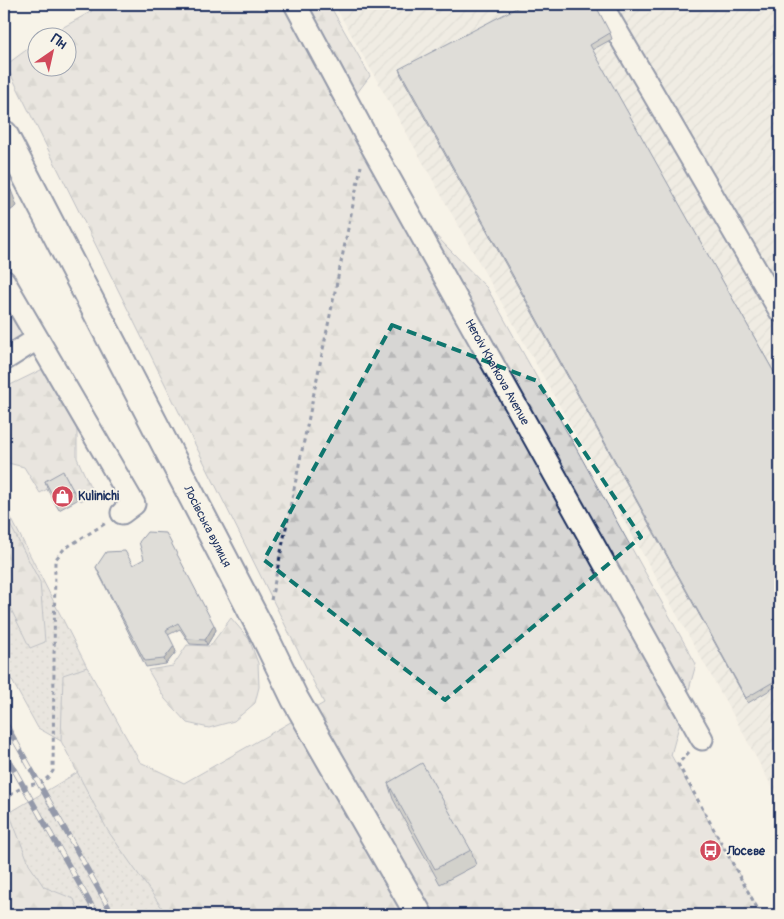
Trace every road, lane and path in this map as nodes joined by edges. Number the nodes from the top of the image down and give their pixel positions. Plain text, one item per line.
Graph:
1 (295, 4) edge
2 (601, 4) edge
3 (4, 134) edge
4 (367, 138) junction
5 (4, 281) edge
6 (780, 311) edge
7 (38, 339) junction
8 (4, 360) edge
9 (122, 513) joint
10 (264, 635) junction
11 (702, 739) joint
12 (4, 801) edge
13 (419, 915) edge
14 (761, 915) edge

1 - 4 street, Heroiv Kharkova Avenue
2 - 6 street
3 - 10 main road, Лосівська вулиця
4 - 10 path
4 - 11 street, Heroiv Kharkova Avenue
5 - 7 street
7 - 8 street
7 - 9 street
9 - 12 path
10 - 13 main road, Лосівська вулиця
11 - 14 path

